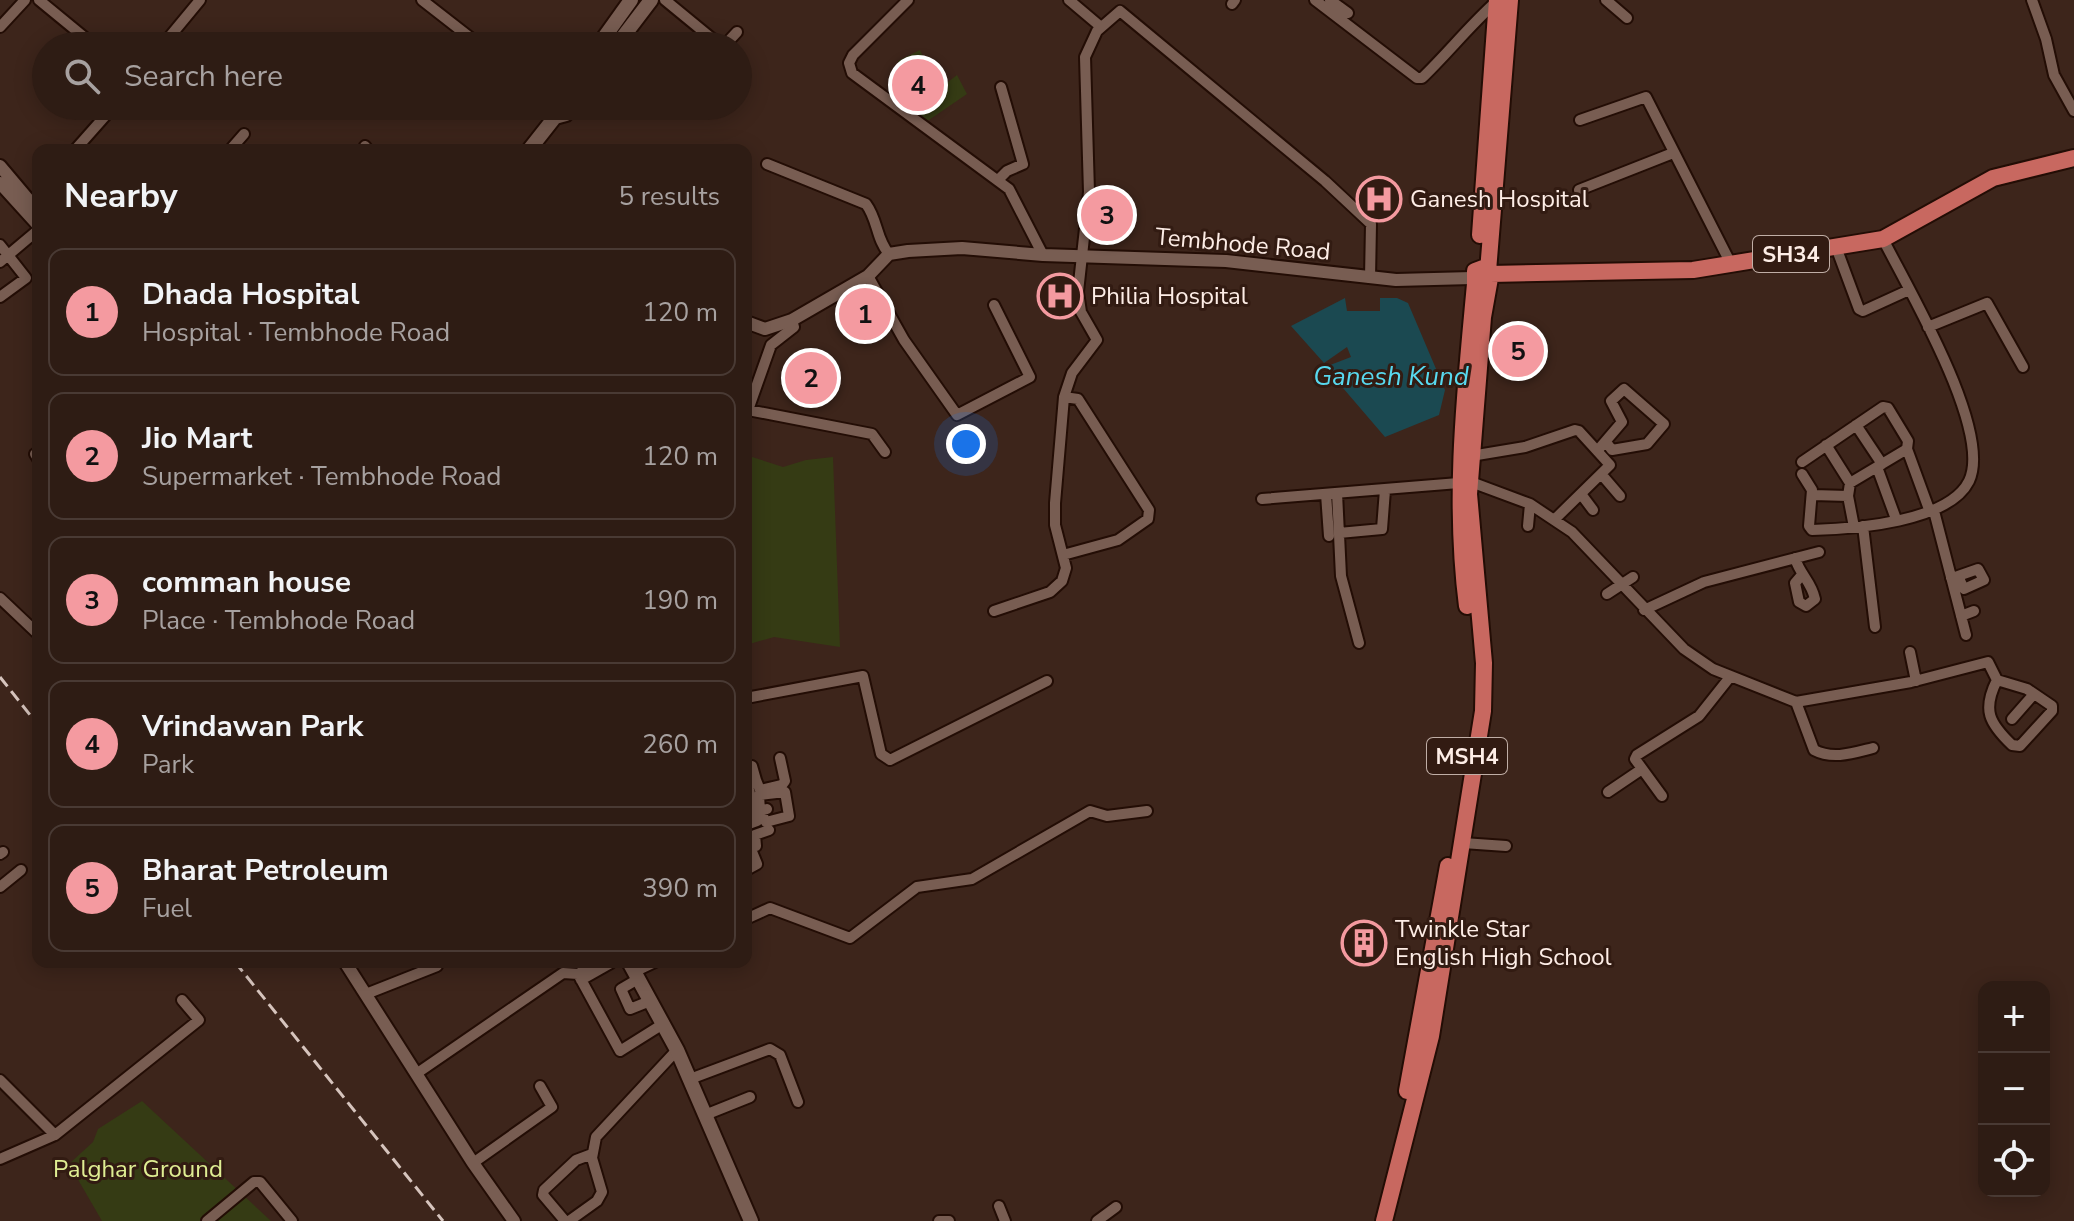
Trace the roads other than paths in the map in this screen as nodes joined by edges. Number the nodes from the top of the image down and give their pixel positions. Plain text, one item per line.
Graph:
1 (25, 0) edge
2 (39, 0) edge
3 (200, 0) edge
4 (631, 0) edge
5 (651, 0) edge
6 (665, 0) edge
7 (908, 0) edge
8 (1069, 0) edge
9 (1497, 0) edge
10 (1510, 0) edge
11 (1606, 0) edge
12 (2032, 0) edge
13 (1323, 1) edge
14 (430, 2) edge
15 (1348, 13) dead end
16 (1627, 18) dead end
17 (0, 27) edge
18 (1101, 27) junction
19 (78, 32) edge
20 (174, 32) edge
21 (465, 32) edge
22 (608, 32) edge
23 (627, 32) edge
24 (705, 32) edge
25 (1001, 87) dead end
26 (2074, 111) edge
27 (102, 120) edge
28 (553, 120) edge
29 (1580, 120) dead end
30 (244, 134) dead end
31 (80, 144) edge
32 (235, 144) edge
33 (534, 144) edge
34 (1673, 153) junction
35 (2074, 158) edge
36 (767, 164) dead end
37 (0, 166) edge
38 (998, 180) junction
39 (0, 183) edge
40 (1579, 190) dead end
41 (29, 199) edge
42 (32, 233) edge
43 (1883, 239) junction
44 (0, 245) edge
45 (1836, 247) junction
46 (889, 254) junction
47 (1043, 255) junction
48 (1084, 256) junction
49 (5, 258) edge
50 (1731, 264) junction
51 (868, 276) junction
52 (1482, 276) junction
53 (1370, 278) junction
54 (1909, 290) junction
55 (0, 297) edge
56 (994, 305) dead end
57 (792, 320) junction
58 (752, 324) edge
59 (1928, 327) junction
60 (2023, 367) dead end
61 (1064, 397) junction
62 (752, 399) edge
63 (752, 411) edge
64 (1856, 425) junction
65 (1826, 445) junction
66 (1602, 446) junction
67 (1907, 449) junction
68 (885, 452) dead end
69 (1471, 456) junction
70 (1802, 462) dead end
71 (1880, 466) junction
72 (1802, 474) dead end
73 (1602, 475) junction
74 (1465, 483) junction
75 (1850, 483) junction
76 (1385, 490) junction
77 (1332, 494) junction
78 (1581, 494) junction
79 (1813, 495) junction
80 (1620, 496) dead end
81 (1848, 496) junction
82 (1262, 499) dead end
83 (1530, 504) junction
84 (1593, 510) dead end
85 (1932, 512) junction
86 (1896, 519) junction
87 (1554, 520) junction
88 (1528, 526) dead end
89 (1858, 526) junction
90 (1334, 534) junction
91 (1819, 552) dead end
92 (1063, 555) junction
93 (1795, 558) junction
94 (1801, 576) dead end
95 (1633, 577) dead end
96 (1622, 582) junction
97 (1607, 594) dead end
98 (0, 598) edge
99 (1644, 610) junction
100 (994, 611) dead end
101 (1974, 611) dead end
102 (1961, 616) junction
103 (1875, 627) dead end
104 (32, 628) edge
105 (1966, 635) dead end
106 (1359, 643) dead end
107 (1910, 652) dead end
108 (1730, 677) junction
109 (1997, 680) junction
110 (1047, 681) dead end
111 (1916, 681) junction
112 (2034, 694) junction
113 (752, 697) edge
114 (1796, 702) junction
115 (2012, 719) dead end
116 (1873, 748) dead end
117 (780, 758) dead end
118 (1642, 769) junction
119 (752, 782) edge
120 (752, 790) edge
121 (1608, 792) dead end
122 (1662, 796) dead end
123 (1147, 811) dead end
124 (757, 816) edge
125 (783, 825) dead end
126 (769, 830) junction
127 (1463, 843) junction
128 (1506, 846) dead end
129 (761, 857) dead end
130 (21, 870) dead end
131 (1453, 872) junction
132 (0, 887) edge
133 (752, 916) edge
134 (349, 968) edge
135 (432, 968) edge
136 (590, 968) edge
137 (600, 968) edge
138 (634, 971) edge
139 (1436, 971) junction
140 (579, 977) junction
141 (366, 994) junction
142 (182, 1000) dead end
143 (650, 1001) junction
144 (663, 1024) junction
145 (677, 1050) junction
146 (416, 1074) junction
147 (690, 1079) junction
148 (0, 1080) edge
149 (540, 1086) dead end
150 (750, 1097) dead end
151 (798, 1102) dead end
152 (705, 1115) junction
153 (55, 1135) junction
154 (592, 1154) junction
155 (0, 1159) edge
156 (473, 1163) junction
157 (999, 1206) dead end
158 (1116, 1207) dead end
159 (207, 1221) edge
160 (292, 1221) edge
161 (514, 1221) edge
162 (564, 1221) edge
163 (751, 1221) edge
164 (939, 1221) edge
165 (949, 1221) edge
166 (1005, 1221) edge
167 (1097, 1221) edge
168 (1375, 1221) edge
169 (1384, 1221) edge

1 - 17 street
2 - 19 street
3 - 20 street
4 - 22 main road
5 - 23 main road
6 - 24 street
7 - 38 street
8 - 18 street
9 - 13 street
9 - 52 main road, MSH4
10 - 52 main road, MSH4
11 - 16 street
12 - 26 street
13 - 15 street
14 - 21 street
18 - 48 street
18 - 53 street
25 - 38 street
27 - 31 street
28 - 33 main road
29 - 34 street
30 - 32 street
34 - 40 street
34 - 50 street
35 - 43 main road, SH34
36 - 46 street
37 - 41 street
38 - 47 street
39 - 41 street
42 - 49 street
43 - 45 main road, SH34
43 - 54 street
44 - 49 street
45 - 50 main road, SH34
45 - 54 street
46 - 47 street, Tembhode Road
46 - 51 street
47 - 48 street, Tembhode Road
48 - 53 street, Tembhode Road
48 - 61 street
49 - 55 street
50 - 52 main road, SH34
51 - 56 street
51 - 57 street
52 - 53 street, Tembhode Road
52 - 69 main road, MSH4
52 - 74 main road, MSH4
54 - 59 street
57 - 58 street
57 - 62 street
59 - 60 street
59 - 85 street
61 - 92 street
61 - 92 street
63 - 68 street
64 - 65 street
64 - 67 street
64 - 71 street
65 - 70 street
65 - 75 street
66 - 66 street
66 - 69 street
66 - 73 street
67 - 71 street
67 - 85 street
69 - 74 main road, MSH4
71 - 75 street
71 - 86 street
72 - 79 street
73 - 78 street
73 - 80 street
74 - 76 street
74 - 83 street
74 - 127 main road, MSH4
74 - 131 main road, MSH4
75 - 81 street
76 - 77 street
76 - 90 street
77 - 82 street
77 - 90 street
78 - 84 street
78 - 87 street
79 - 81 street
79 - 89 street
81 - 89 street
83 - 87 street
83 - 88 street
85 - 86 street
85 - 102 street
86 - 89 street
87 - 96 street
89 - 103 street
90 - 106 street
91 - 93 street
92 - 100 street
93 - 94 street
93 - 99 street
95 - 96 street
96 - 97 street
96 - 99 street
98 - 104 street
99 - 108 street
101 - 102 street
102 - 105 street
107 - 111 street
108 - 114 street
108 - 118 street
109 - 111 street
109 - 112 street
109 - 112 street
110 - 113 street
111 - 114 street
112 - 115 street
114 - 116 street
117 - 119 street
118 - 121 street
118 - 122 street
120 - 124 street
123 - 133 street
124 - 126 street
125 - 126 street
126 - 129 street
127 - 128 street
127 - 131 main road, MSH4
130 - 132 street
131 - 139 main road, MSH4
134 - 141 street
135 - 141 street
136 - 140 street
137 - 140 street
138 - 143 main road
138 - 143 street
139 - 168 main road, MSH4
139 - 169 main road, MSH4
140 - 144 street
140 - 146 street
141 - 146 street
142 - 153 street
143 - 144 main road
144 - 145 main road
145 - 147 main road
145 - 154 street
146 - 156 street
147 - 151 street
147 - 152 main road
148 - 153 street
149 - 156 street
150 - 152 street
152 - 163 main road
153 - 155 street
154 - 162 street
154 - 162 street
156 - 161 street
157 - 166 street
158 - 167 street
159 - 160 street
164 - 165 street

